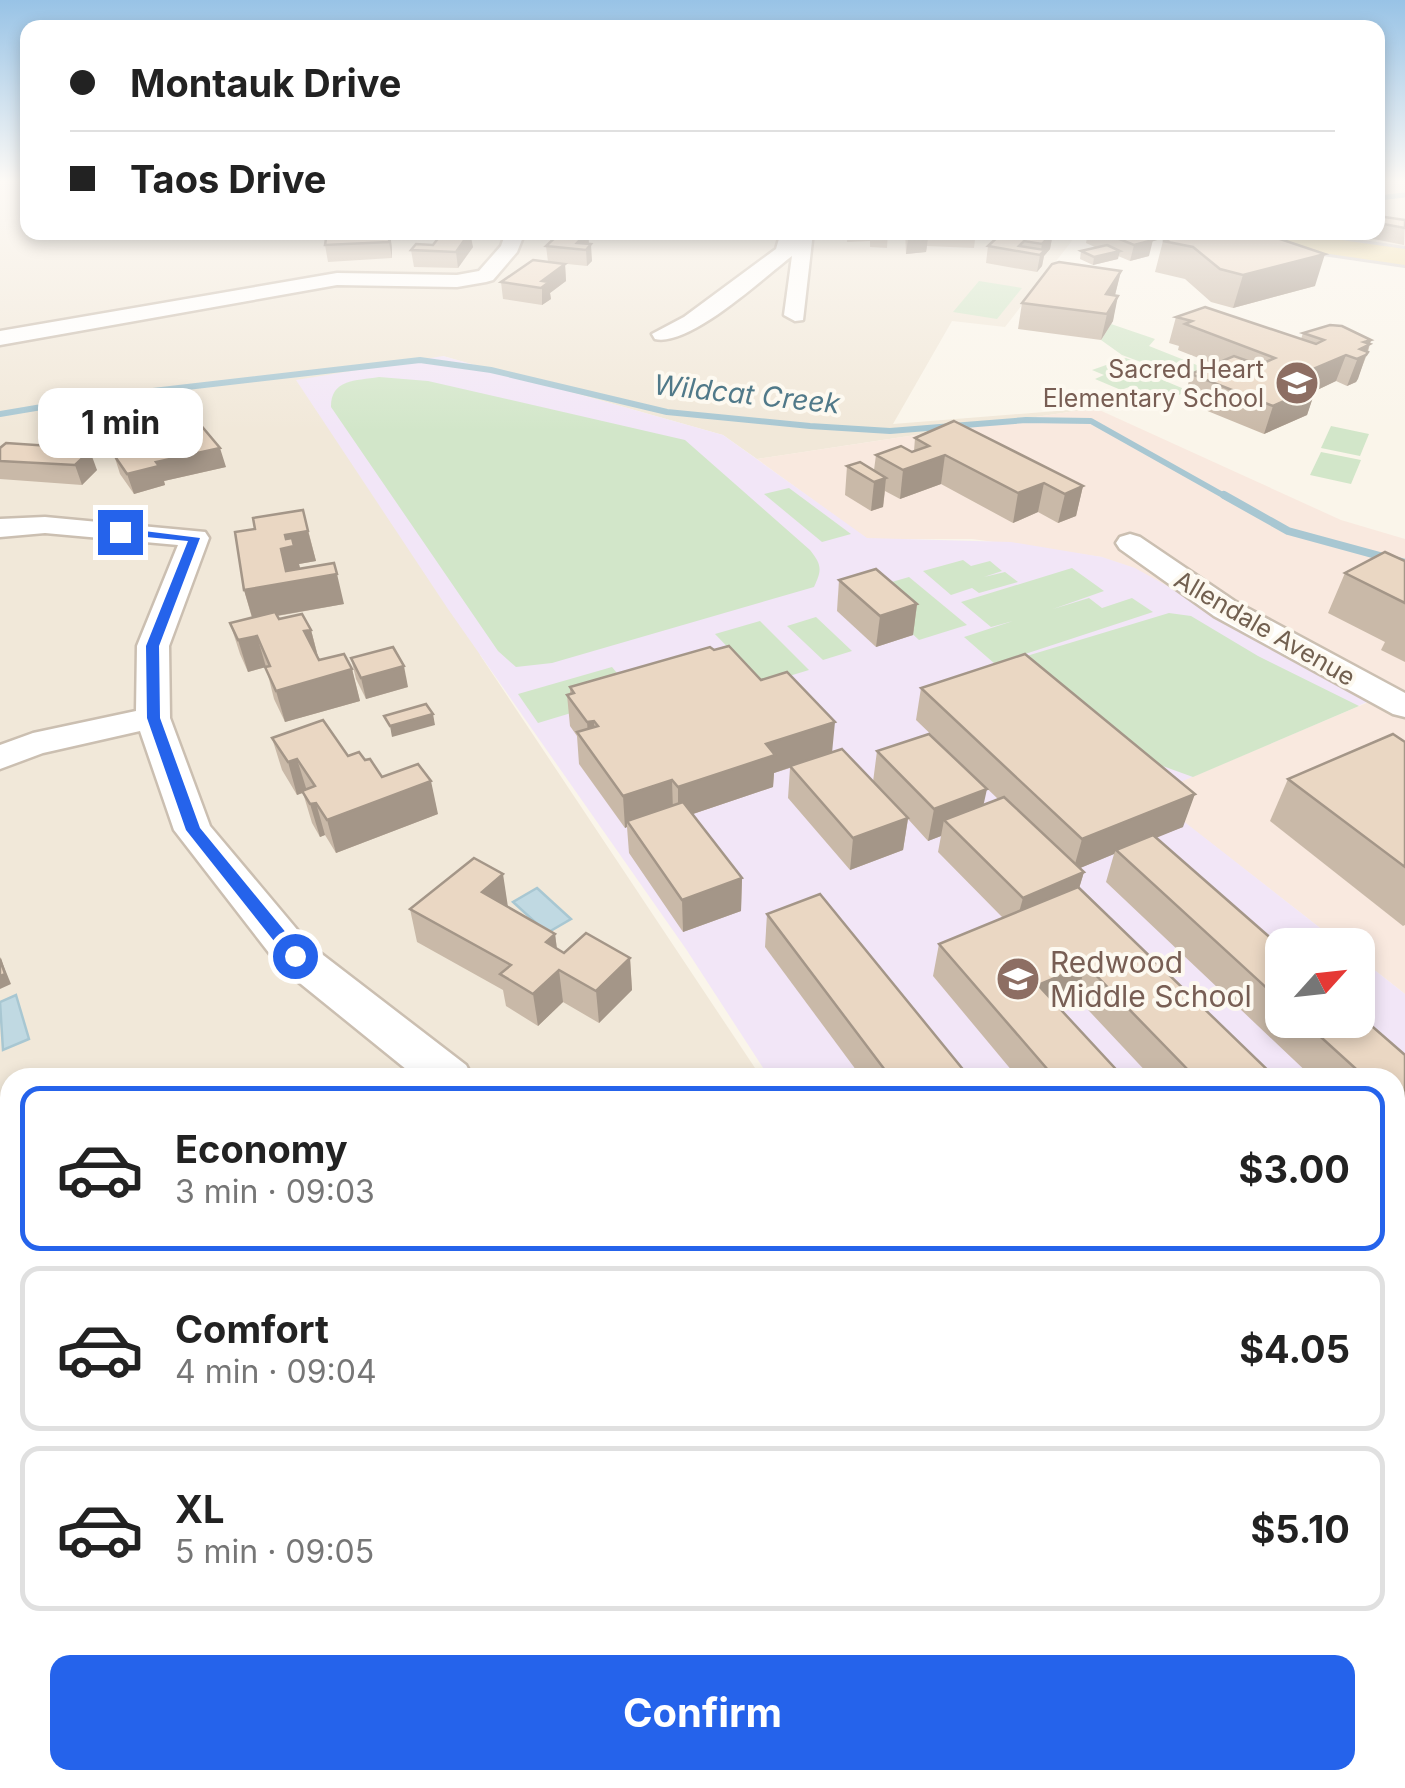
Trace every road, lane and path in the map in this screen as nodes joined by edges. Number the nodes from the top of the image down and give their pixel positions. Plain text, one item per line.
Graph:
1 (496, 264) edge
2 (768, 264) edge
3 (801, 264) edge
4 (795, 316) dead end
5 (663, 334) dead end
6 (0, 338) edge
7 (0, 528) edge
8 (1130, 543) dead end
9 (1405, 707) edge
10 (154, 718) junction
11 (0, 758) edge
12 (436, 1068) edge

1 - 6 street
2 - 5 street
3 - 4 street
7 - 10 street
8 - 9 street, Allendale Avenue
10 - 11 street
10 - 12 street

